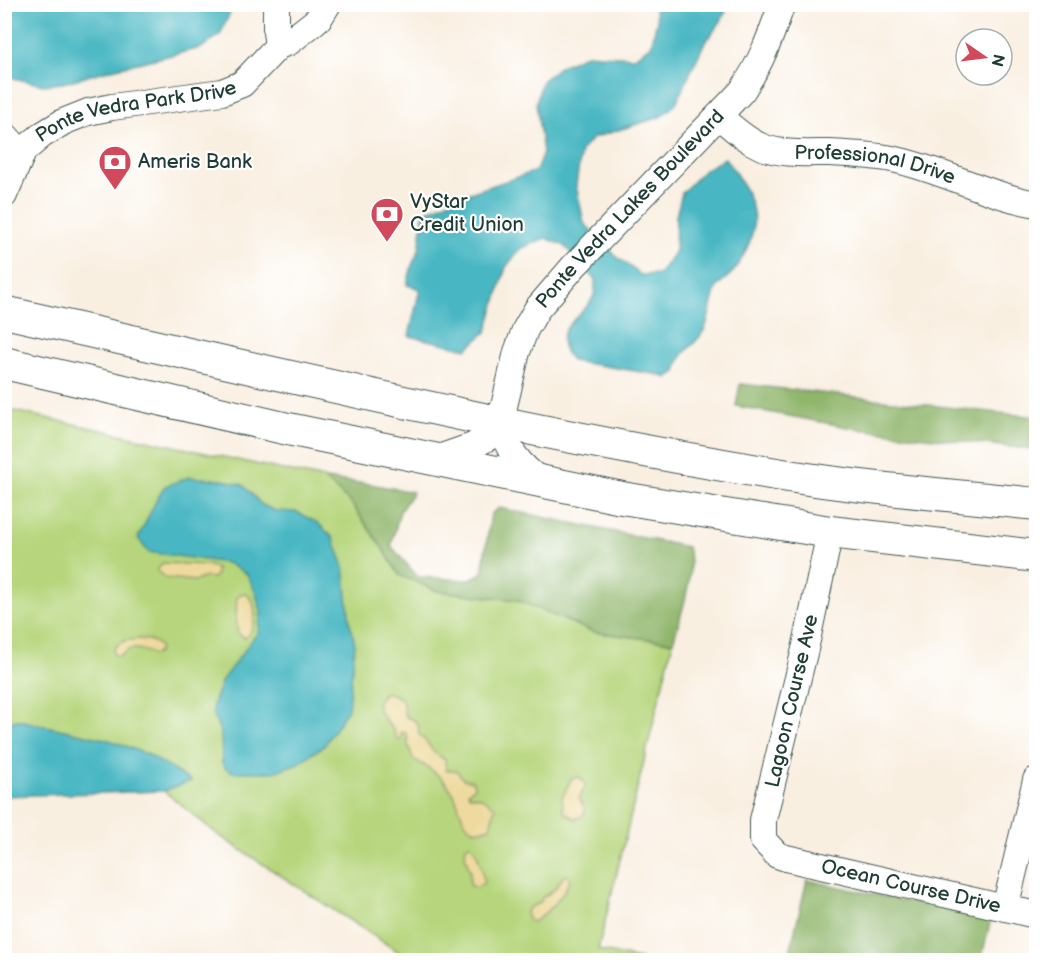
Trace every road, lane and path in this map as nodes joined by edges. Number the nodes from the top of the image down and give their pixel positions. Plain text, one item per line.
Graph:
1 (276, 4) edge
2 (328, 4) edge
3 (776, 12) edge
4 (278, 46) junction
5 (719, 116) junction
6 (4, 134) edge
7 (13, 160) edge
8 (4, 195) edge
9 (1036, 204) edge
10 (4, 312) edge
11 (4, 363) edge
12 (500, 423) junction
13 (433, 460) junction
14 (542, 483) junction
15 (1036, 504) edge
16 (830, 532) junction
17 (1036, 556) edge
18 (1036, 780) edge
19 (786, 858) joint
20 (1005, 908) junction
21 (1036, 915) edge

1 - 4 street
2 - 4 street, Ponte Vedra Park Drive
3 - 5 street, Ponte Vedra Lakes Boulevard
4 - 7 street, Ponte Vedra Park Drive
5 - 9 street, Professional Drive
5 - 12 street, Ponte Vedra Lakes Boulevard
6 - 7 street, Ponte Vedra Park Drive
7 - 8 street, Ponte Vedra Park Drive
10 - 12 main road
11 - 13 main road
12 - 13 street
12 - 14 street
12 - 15 main road
13 - 14 main road
14 - 16 main road
16 - 17 main road
16 - 19 street, Lagoon Course Ave
18 - 20 street
19 - 20 street, Ocean Course Drive
20 - 21 street, Ocean Course Drive

